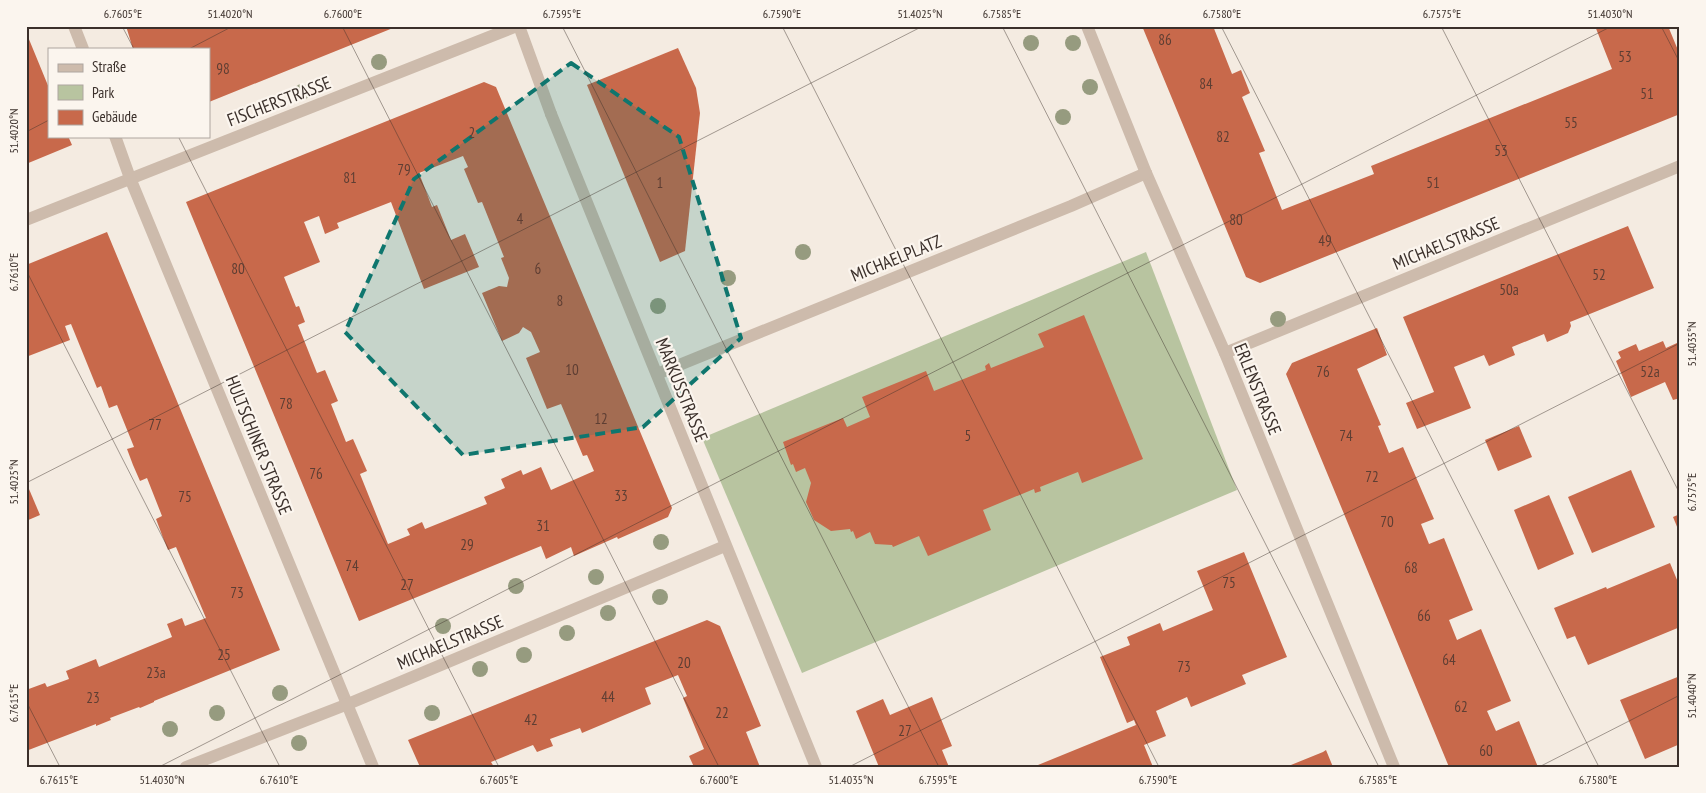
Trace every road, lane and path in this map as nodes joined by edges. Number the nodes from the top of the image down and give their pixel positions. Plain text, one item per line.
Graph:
1 (74, 26) edge
2 (518, 26) edge
3 (1087, 26) edge
4 (83, 48) edge
5 (116, 138) edge
6 (1680, 166) edge
7 (1146, 173) junction
8 (130, 178) junction
9 (26, 220) edge
10 (1225, 353) junction
11 (657, 374) junction
12 (725, 546) junction
13 (348, 704) junction
14 (186, 767) edge
15 (373, 767) edge
16 (816, 767) edge
17 (1394, 767) edge

1 - 4 street
2 - 8 street, FISCHERSTRASSE
2 - 11 street, MARKUSSTRASSE
3 - 7 street, ERLENSTRASSE
5 - 8 street, HULTSCHINER STRASSE
6 - 10 street, MICHAELSTRASSE
7 - 10 street, ERLENSTRASSE
7 - 11 street, MICHAELPLATZ
8 - 9 street, FISCHERSTRASSE
8 - 13 street, HULTSCHINER STRASSE
10 - 17 street, ERLENSTRASSE
11 - 12 street, MARKUSSTRASSE
12 - 13 street, MICHAELSTRASSE
12 - 16 street, MARKUSSTRASSE
13 - 14 street, MICHAELSTRASSE
13 - 15 street, HULTSCHINER STRASSE

